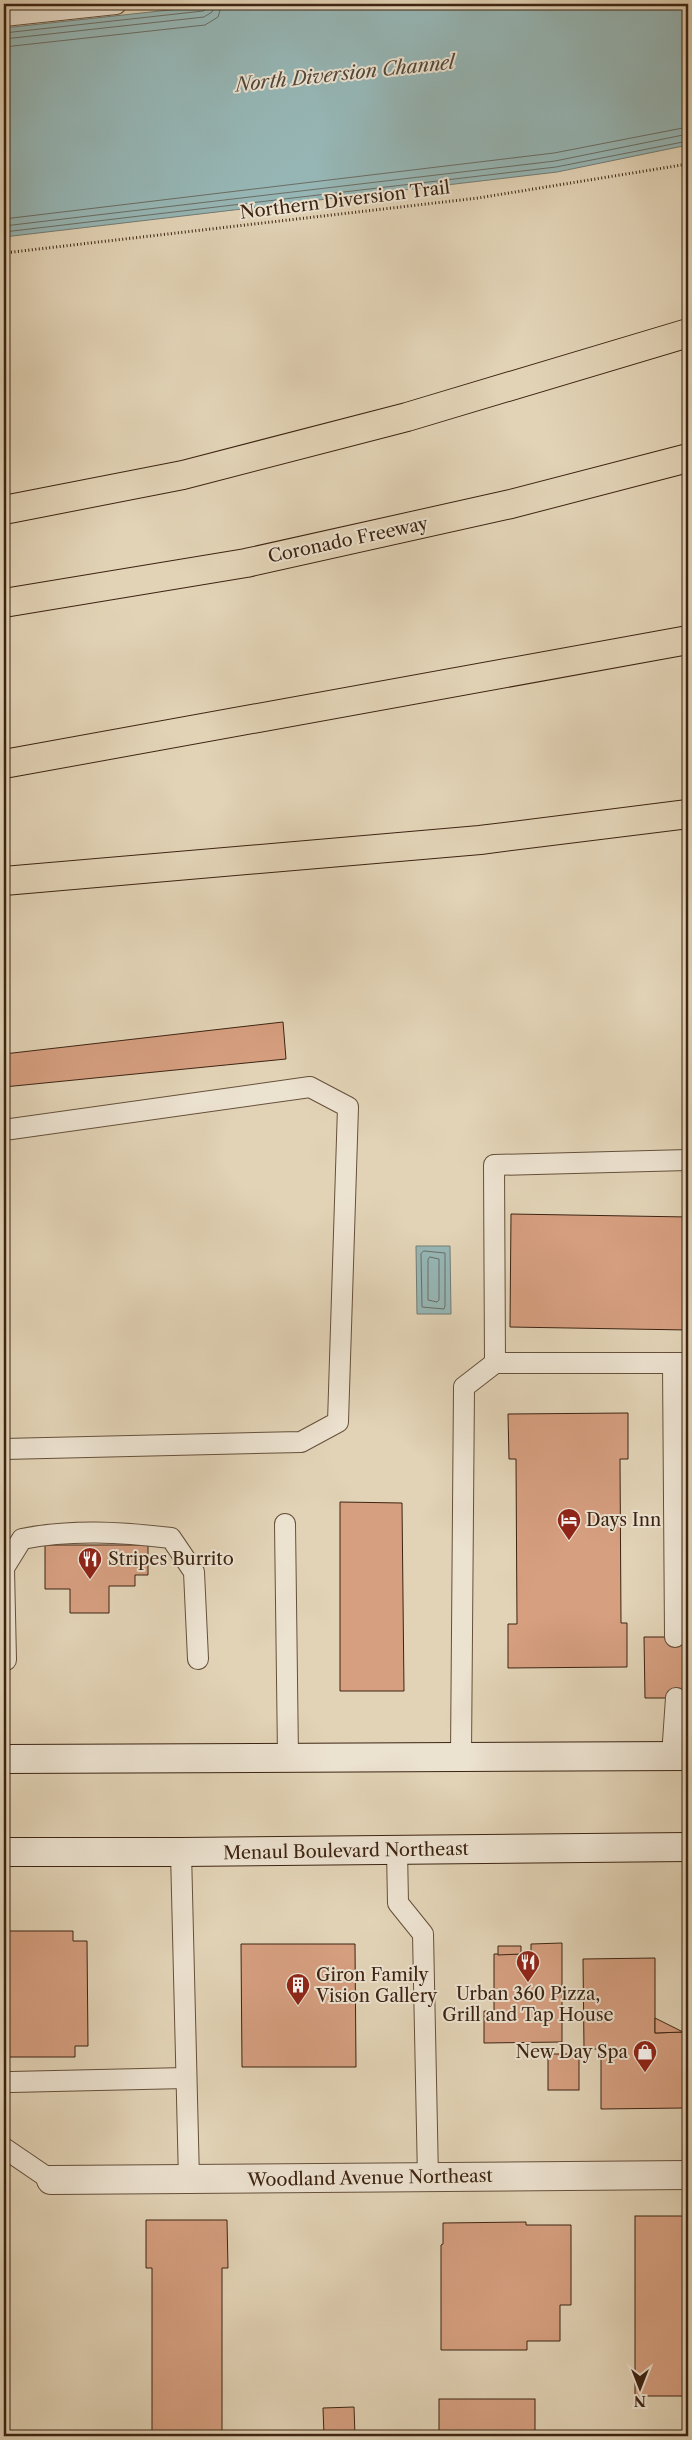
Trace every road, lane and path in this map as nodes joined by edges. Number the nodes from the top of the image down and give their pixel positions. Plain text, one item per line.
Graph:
1 (116, 4) edge
2 (4, 16) edge
3 (688, 164) edge
4 (4, 253) edge
5 (688, 333) edge
6 (688, 458) edge
7 (4, 510) edge
8 (4, 603) edge
9 (688, 640) edge
10 (4, 764) edge
11 (688, 814) edge
12 (4, 881) edge
13 (4, 1130) edge
14 (688, 1160) edge
15 (495, 1363) junction
16 (681, 1363) edge
17 (4, 1449) edge
18 (285, 1524) dead end
19 (4, 1569) edge
20 (675, 1637) dead end
21 (198, 1659) dead end
22 (6, 1660) dead end
23 (676, 1698) dead end
24 (462, 1755) junction
25 (288, 1756) junction
26 (680, 1756) edge
27 (4, 1759) edge
28 (688, 1847) edge
29 (397, 1850) junction
30 (4, 1852) edge
31 (180, 1852) junction
32 (186, 2078) junction
33 (11, 2082) dead end
34 (4, 2148) edge
35 (688, 2175) edge
36 (428, 2178) junction
37 (51, 2180) joint
38 (189, 2180) junction

1 - 2 lane
3 - 4 path, Northern Diversion Trail
5 - 7 highway
6 - 8 highway, Coronado Freeway
9 - 10 highway
11 - 12 highway
13 - 17 lane
14 - 15 lane
15 - 16 lane
15 - 24 lane
16 - 20 lane
18 - 25 lane
19 - 21 lane
19 - 22 lane
23 - 26 lane
24 - 25 main road
24 - 26 main road
25 - 27 main road
28 - 29 main road, Menaul Boulevard Northeast
29 - 31 main road, Menaul Boulevard Northeast
29 - 36 lane
30 - 31 main road, Menaul Boulevard Northeast
31 - 32 lane
32 - 33 lane
32 - 38 lane
34 - 37 lane
35 - 36 main road, Woodland Avenue Northeast
36 - 38 main road, Woodland Avenue Northeast
37 - 38 main road, Woodland Avenue Northeast

